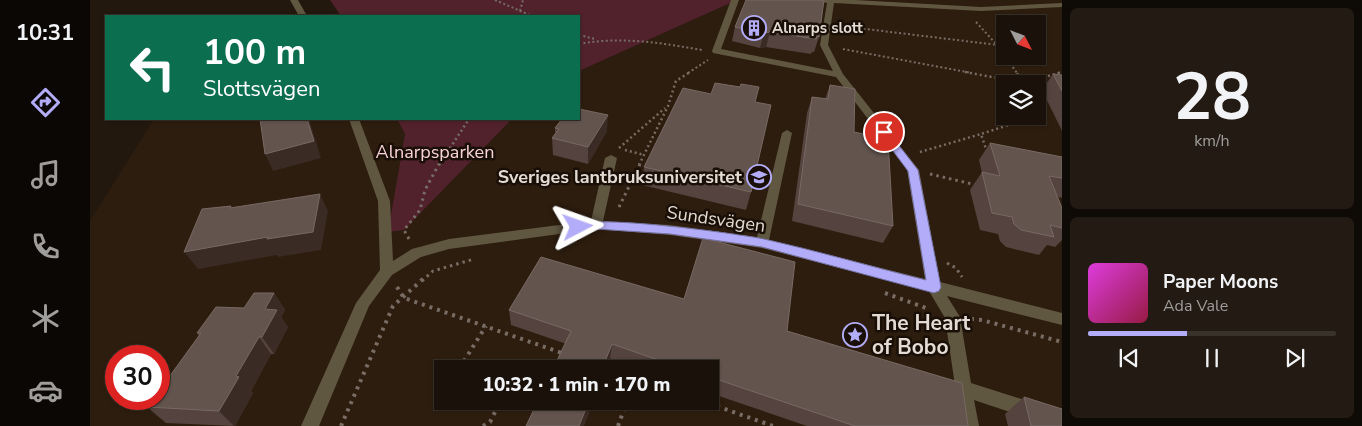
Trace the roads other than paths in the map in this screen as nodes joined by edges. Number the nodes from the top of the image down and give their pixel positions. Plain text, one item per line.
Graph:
1 (294, 0) edge
2 (735, 0) edge
3 (816, 0) edge
4 (831, 2) junction
5 (1062, 5) edge
6 (302, 15) edge
7 (839, 75) junction
8 (354, 120) edge
9 (787, 133) dead end
10 (615, 153) road end
11 (603, 225) junction
12 (762, 243) junction
13 (387, 271) junction
14 (934, 287) junction
15 (1062, 319) edge
16 (964, 389) junction
17 (1062, 421) edge
18 (310, 426) edge
19 (970, 426) edge

1 - 6 street
2 - 7 street
3 - 4 street
4 - 5 street
4 - 7 street
7 - 14 street
8 - 13 street
9 - 12 street
10 - 11 street
11 - 12 street, Sundsvägen
11 - 13 street, Sundsvägen
12 - 14 street, Sundsvägen
13 - 18 street, Sundsvägen
14 - 15 street, Sundsvägen
14 - 16 street
16 - 17 street
16 - 19 street

